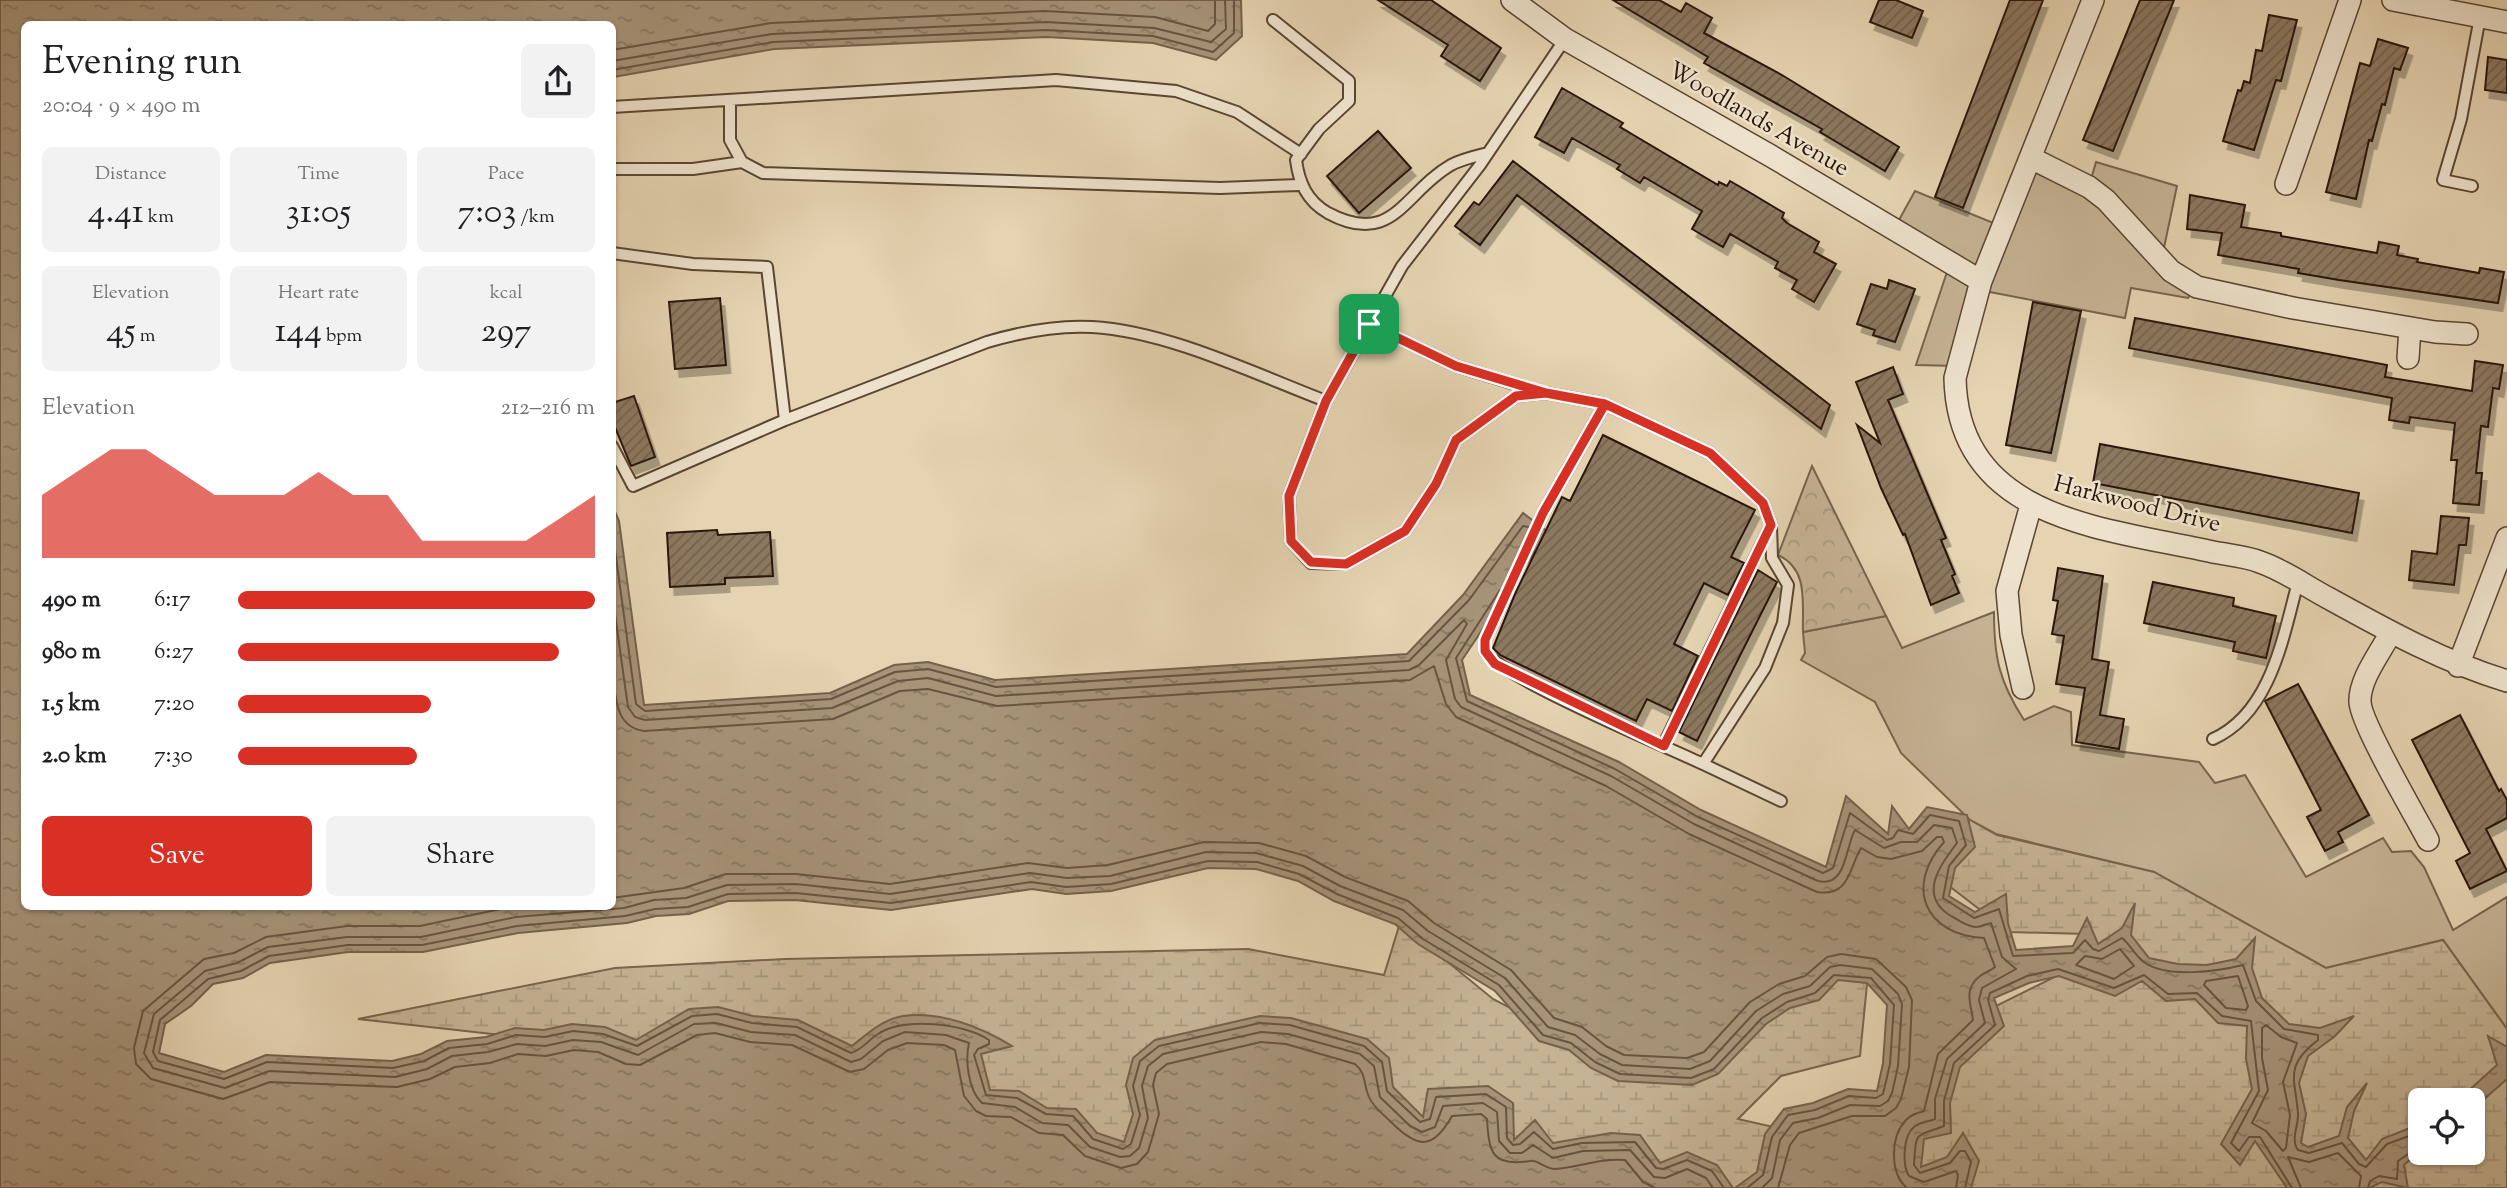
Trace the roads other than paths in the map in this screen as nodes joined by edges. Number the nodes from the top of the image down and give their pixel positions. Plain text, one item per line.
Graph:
1 (1512, 0) edge
2 (2093, 0) edge
3 (2350, 0) edge
4 (2393, 0) edge
5 (2480, 17) junction
6 (1273, 20) dead end
7 (2507, 22) edge
8 (1566, 39) junction
9 (730, 101) junction
10 (616, 107) edge
11 (1488, 153) junction
12 (1301, 154) junction
13 (2031, 158) junction
14 (742, 162) junction
15 (616, 169) edge
16 (2286, 184) dead end
17 (1299, 185) junction
18 (2472, 186) dead end
19 (616, 254) edge
20 (1981, 281) junction
21 (1369, 324) junction
22 (2410, 328) junction
23 (2467, 334) dead end
24 (2408, 358) dead end
25 (1546, 393) junction
26 (1326, 401) junction
27 (1605, 404) junction
28 (785, 420) junction
29 (616, 454) edge
30 (2031, 505) junction
31 (1771, 525) junction
32 (2507, 538) edge
33 (2298, 582) junction
34 (2391, 632) junction
35 (2458, 666) junction
36 (2507, 681) edge
37 (2024, 688) dead end
38 (2213, 739) dead end
39 (1664, 746) junction
40 (1703, 764) junction
41 (1781, 801) dead end
42 (2428, 840) dead end

1 - 8 street, Woodlands Avenue
2 - 13 street, Harkwood Drive
3 - 16 street
4 - 5 street
5 - 7 street
5 - 18 lane
6 - 12 lane
8 - 11 lane
8 - 20 street, Woodlands Avenue
9 - 10 lane
9 - 12 lane
9 - 14 lane
11 - 17 lane
11 - 21 lane
12 - 17 lane
13 - 20 street, Harkwood Drive
13 - 22 street
14 - 15 lane
14 - 17 lane
19 - 28 lane
20 - 30 street, Harkwood Drive
21 - 25 lane
21 - 26 lane
22 - 23 street
22 - 24 street
25 - 26 lane
25 - 27 lane
26 - 28 lane
27 - 31 lane
27 - 39 lane
28 - 29 lane
30 - 33 street, Harkwood Drive
30 - 37 street
31 - 39 lane
31 - 40 lane
32 - 35 street
33 - 34 street, Harkwood Drive
33 - 38 lane
34 - 35 street, Harkwood Drive
34 - 42 street
35 - 36 street, Harkwood Drive
39 - 40 lane
40 - 41 lane

